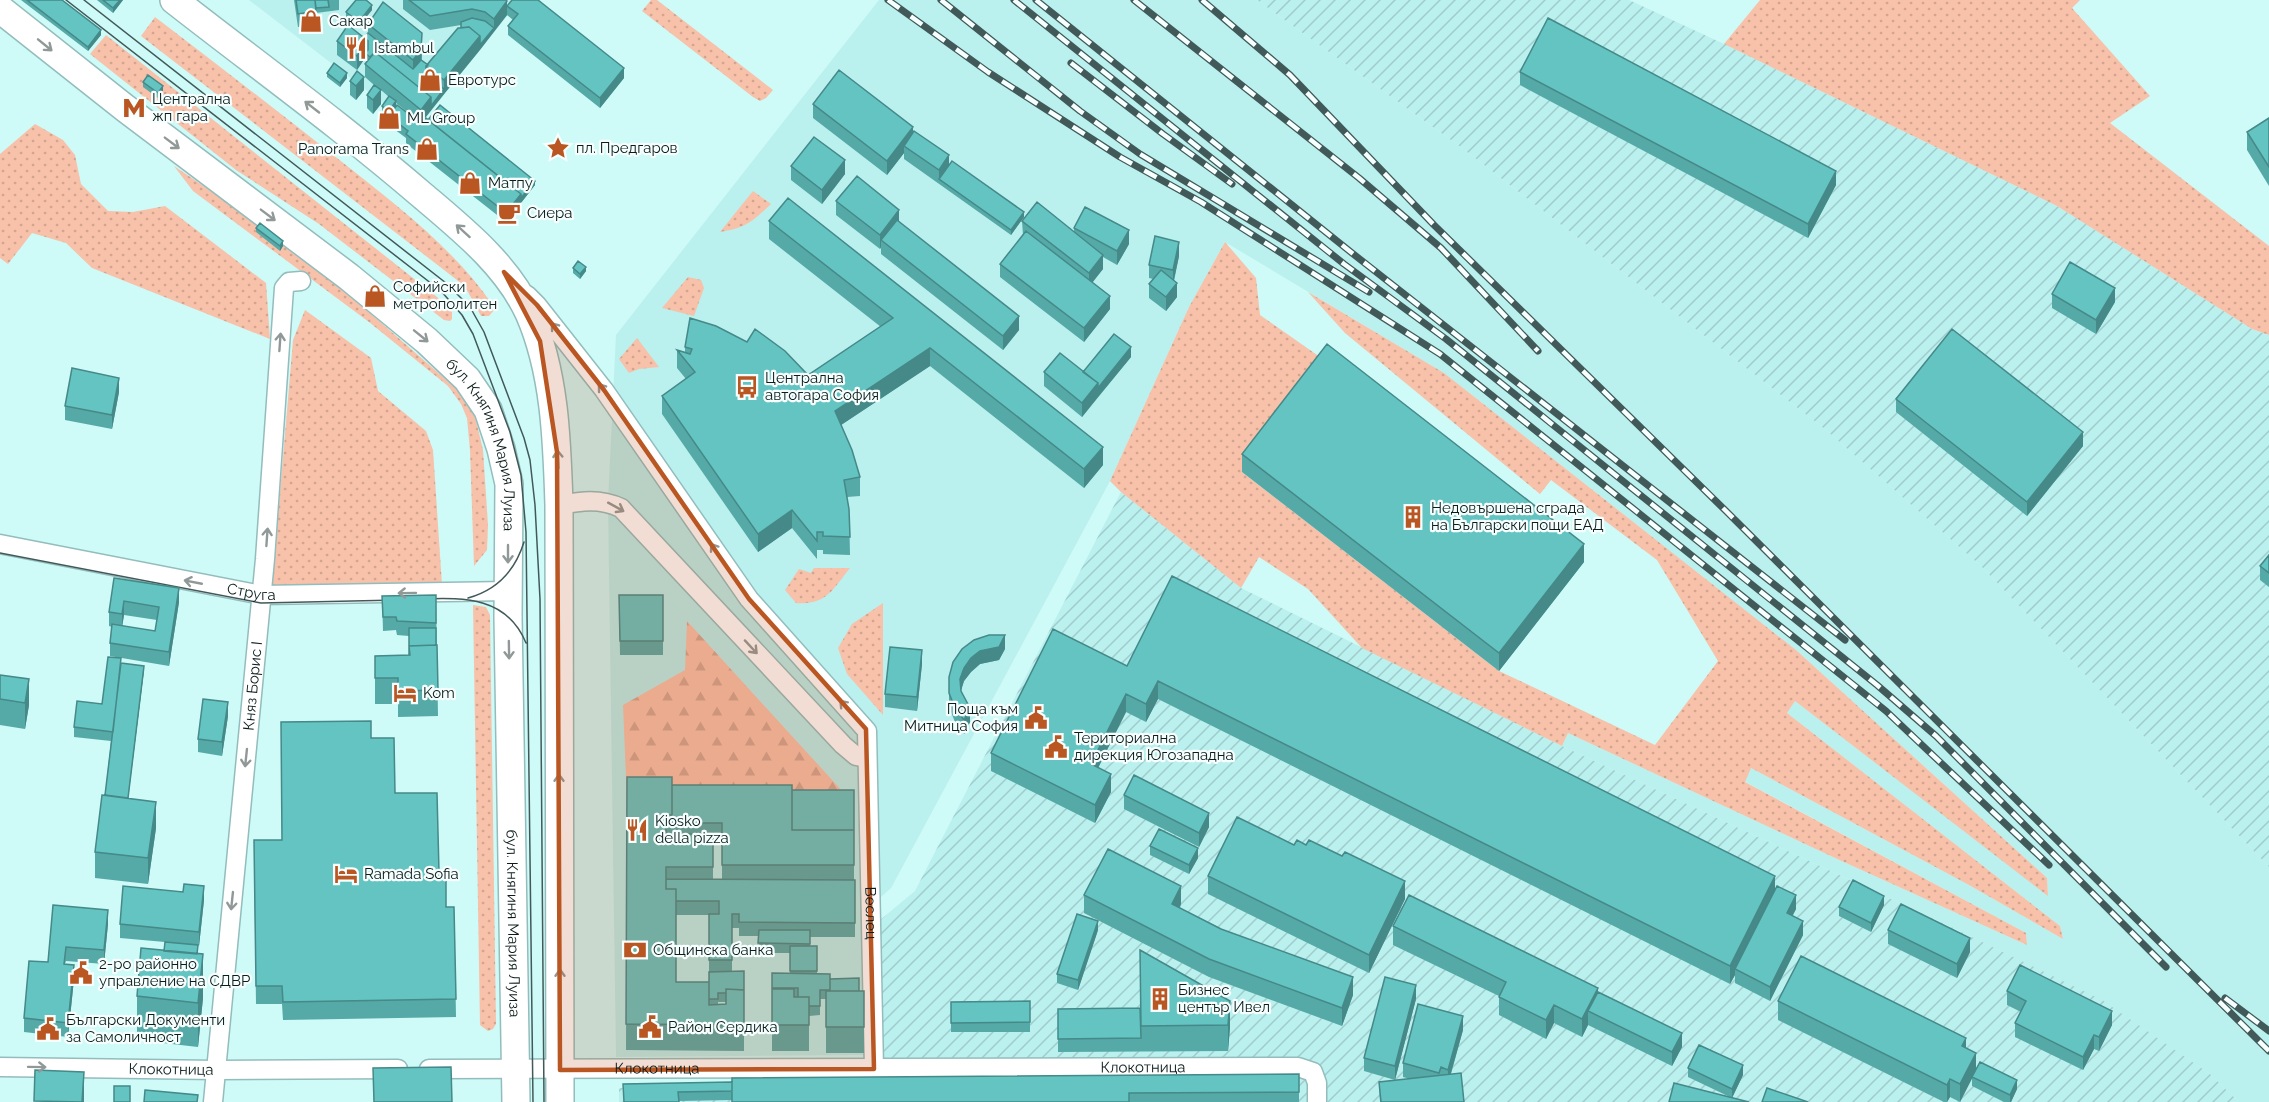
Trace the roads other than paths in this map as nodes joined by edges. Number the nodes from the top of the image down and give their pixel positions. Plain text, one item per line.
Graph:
1 (174, 0) edge
2 (0, 9) edge
3 (504, 272) junction
4 (301, 281) dead end
5 (560, 505) junction
6 (0, 544) edge
7 (508, 591) junction
8 (262, 595) junction
9 (867, 758) junction
10 (0, 1067) edge
11 (516, 1069) junction
12 (874, 1069) junction
13 (216, 1070) junction
14 (560, 1070) junction
15 (213, 1102) edge
16 (516, 1102) edge
17 (560, 1102) edge
18 (1317, 1102) edge

3 -> 1 main road
2 -> 7 main road, бул. Княгиня Мария Луиза
5 -> 3 main road
9 -> 3 street, Веслец
8 -> 4 street, Княз Борис I
5 -> 9 street
14 -> 5 main road
8 -> 6 street, Струга
7 -> 8 street, Струга
7 -> 11 main road, бул. Княгиня Мария Луиза
8 -> 13 street, Княз Борис I
9 - 12 street, Веслец
10 -> 13 street, Клокотница
11 - 13 street, Клокотница
11 - 14 street, Клокотница
11 - 16 main road, бул. Княгиня Мария Луиза
12 - 14 street, Клокотница
12 - 18 street, Клокотница
13 - 15 street, Княз Борис I
14 - 17 main road

